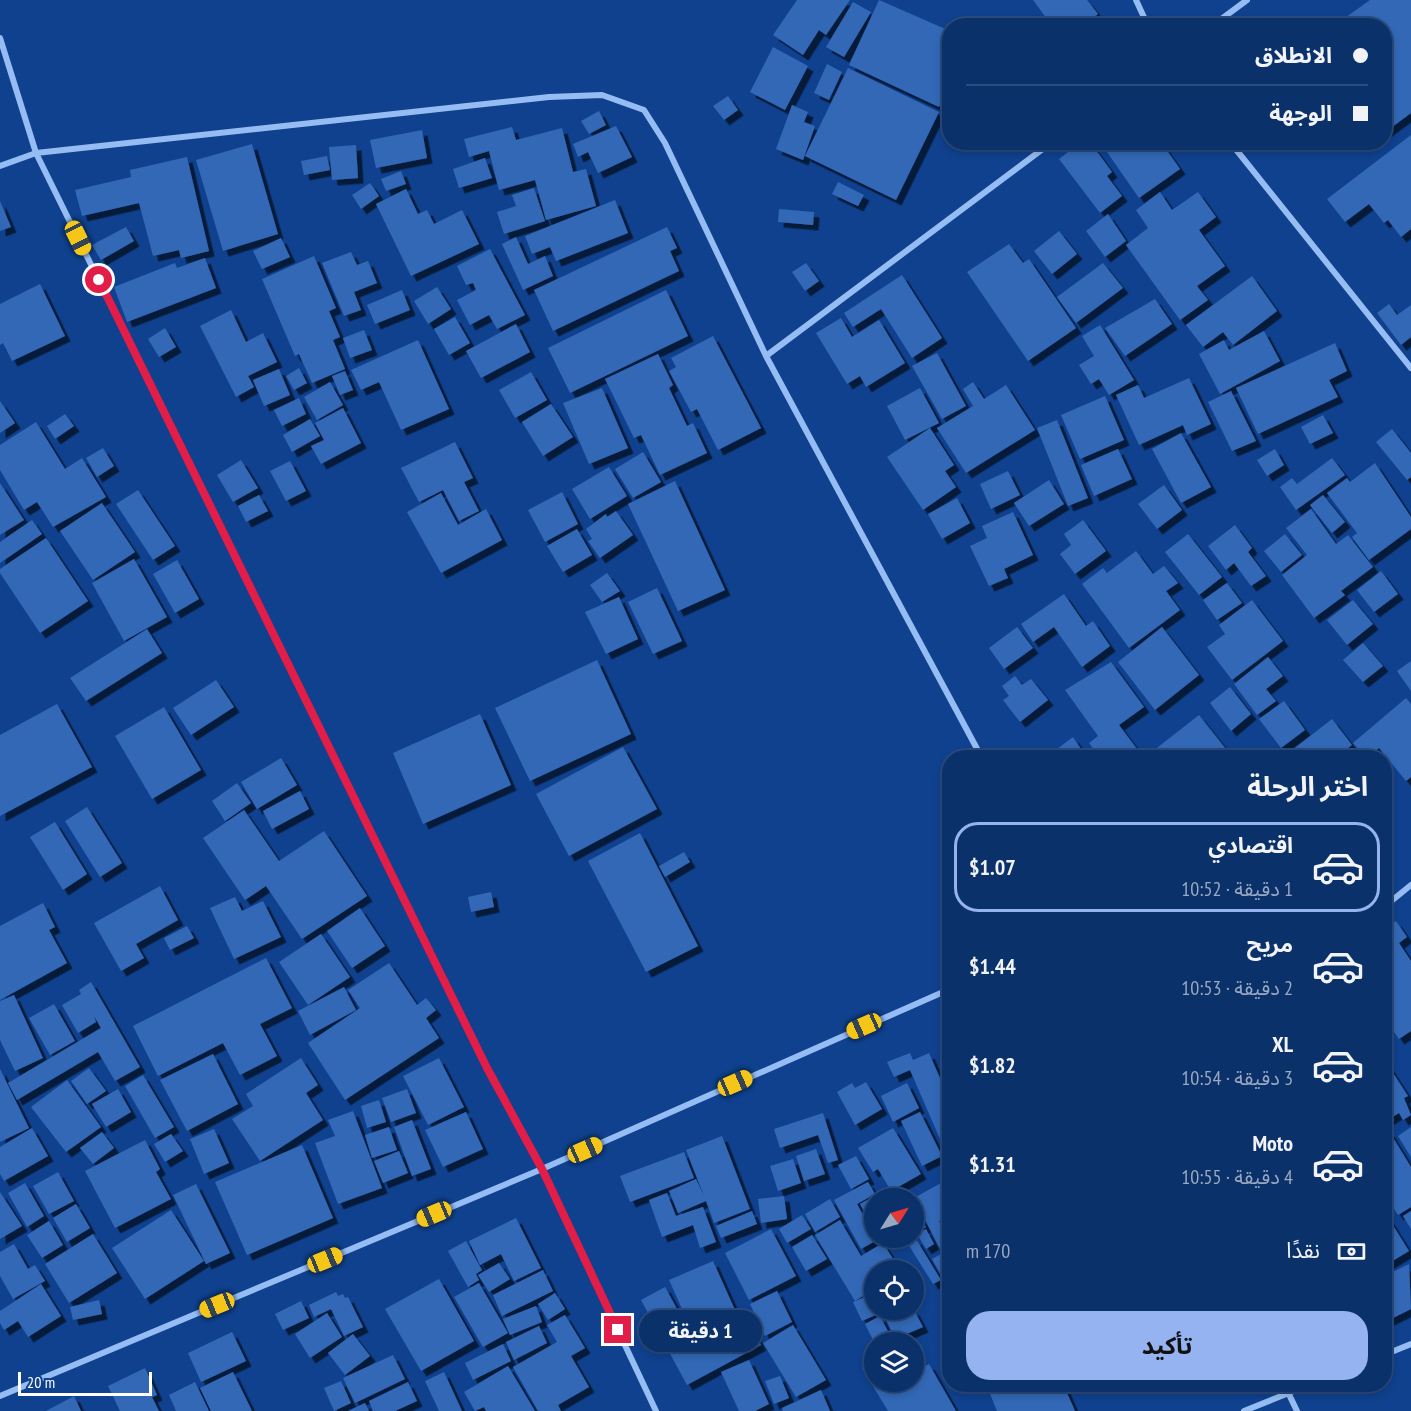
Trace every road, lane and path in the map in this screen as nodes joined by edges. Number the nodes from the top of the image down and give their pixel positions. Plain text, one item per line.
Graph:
1 (1136, 0) edge
2 (1247, 0) edge
3 (1144, 18) edge
4 (1223, 18) edge
5 (0, 38) edge
6 (1041, 150) edge
7 (1236, 150) edge
8 (36, 153) junction
9 (0, 166) edge
10 (766, 356) junction
11 (1411, 368) edge
12 (978, 750) edge
13 (1411, 885) edge
14 (1392, 900) edge
15 (942, 992) edge
16 (542, 1169) junction
17 (1411, 1344) edge
18 (1392, 1352) edge
19 (1293, 1392) edge
20 (1288, 1394) junction
21 (0, 1396) edge
22 (656, 1411) edge
23 (1244, 1411) edge
24 (1297, 1411) edge

1 - 3 street
2 - 4 street
5 - 8 street
6 - 10 street
7 - 11 street
8 - 9 street
8 - 10 street
8 - 16 street
10 - 12 street
13 - 14 street
15 - 16 street
16 - 21 street
16 - 22 street
17 - 18 street
19 - 20 street
20 - 23 street
20 - 24 street

